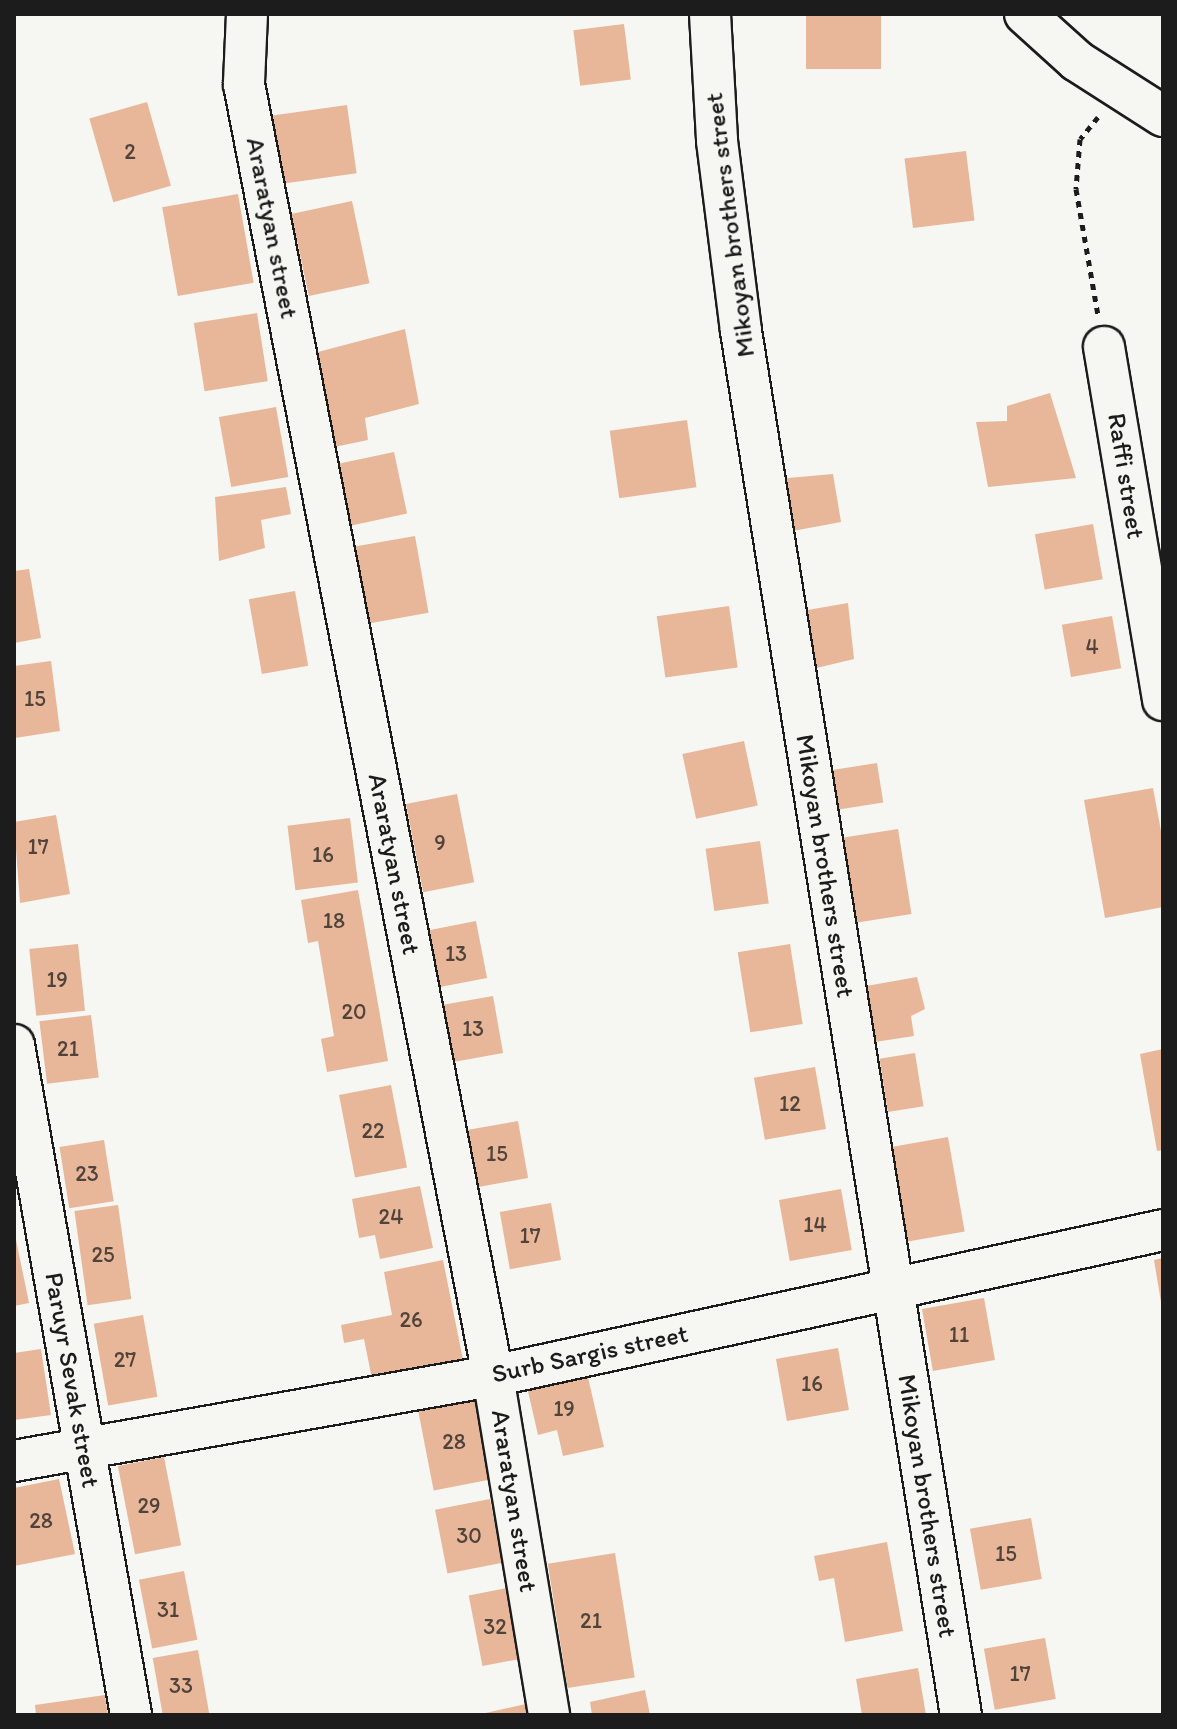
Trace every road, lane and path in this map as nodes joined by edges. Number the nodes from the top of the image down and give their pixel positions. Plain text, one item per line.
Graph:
1 (247, 14) edge
2 (710, 14) edge
3 (1025, 14) edge
4 (1157, 111) edge
5 (1104, 347) joint
6 (1163, 700) edge
7 (14, 1045) edge
8 (1163, 1230) edge
9 (891, 1287) junction
10 (493, 1376) junction
11 (83, 1447) junction
12 (14, 1461) edge
13 (131, 1715) edge
14 (549, 1715) edge
15 (961, 1715) edge

1 - 10 street, Araratyan street
2 - 9 street, Mikoyan brothers street
3 - 4 street
4 - 5 path
5 - 6 street, Raffi street
7 - 11 street, Paruyr Sevak street
8 - 9 street, Surb Sargis street
9 - 10 street, Surb Sargis street
9 - 15 street, Mikoyan brothers street
10 - 11 street, Surb Sargis street
10 - 14 street, Araratyan street
11 - 12 street, Surb Sargis street
11 - 13 street, Paruyr Sevak street

